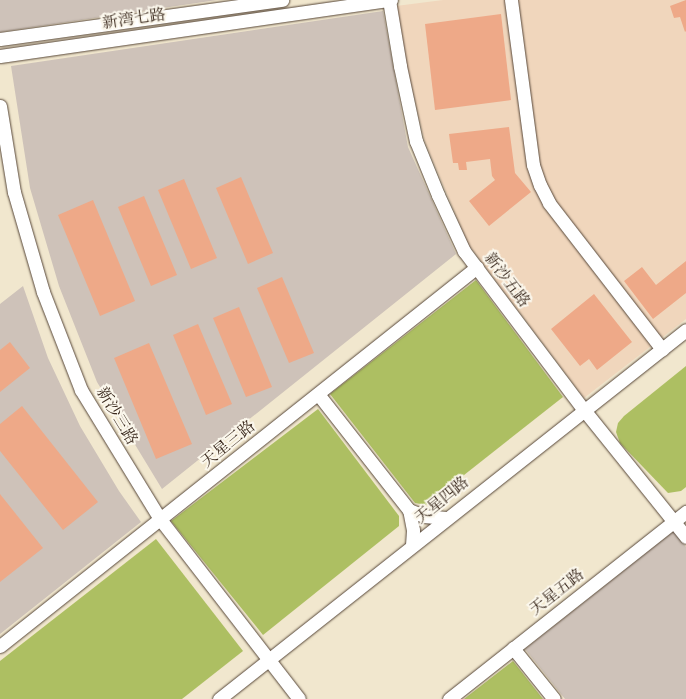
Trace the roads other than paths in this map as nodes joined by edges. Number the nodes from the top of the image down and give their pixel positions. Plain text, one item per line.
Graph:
1 (282, 0) edge
2 (389, 0) edge
3 (511, 0) edge
4 (0, 40) edge
5 (0, 56) edge
6 (0, 106) edge
7 (476, 267) junction
8 (686, 330) edge
9 (662, 349) junction
10 (318, 394) junction
11 (584, 410) junction
12 (409, 510) junction
13 (686, 512) edge
14 (446, 518) junction
15 (160, 520) junction
16 (674, 522) junction
17 (686, 537) edge
18 (412, 545) junction
19 (0, 646) edge
20 (513, 648) junction
21 (268, 660) junction
22 (219, 699) edge
23 (299, 699) edge
24 (449, 699) edge
25 (554, 699) edge

1 - 4 street, 新湾七路
2 - 5 street, 新湾七路
2 - 7 street, 新沙五路
3 - 9 street
6 - 15 street, 新沙三路
7 - 10 street, 天星三路
7 - 11 street, 新沙五路
8 - 9 street, 天星四路
9 - 11 street, 天星四路
10 - 12 street
10 - 15 street, 天星三路
11 - 14 street, 天星四路
11 - 16 street, 新沙五路
12 - 14 street
12 - 18 street
13 - 16 street, 天星五路
14 - 18 street, 天星四路
15 - 19 street, 天星三路
15 - 21 street, 新沙三路
16 - 17 street, 新沙五路
16 - 20 street, 天星五路
18 - 21 street, 天星四路
20 - 24 street, 天星五路
20 - 25 street
21 - 22 street, 天星四路
21 - 23 street, 新沙三路

